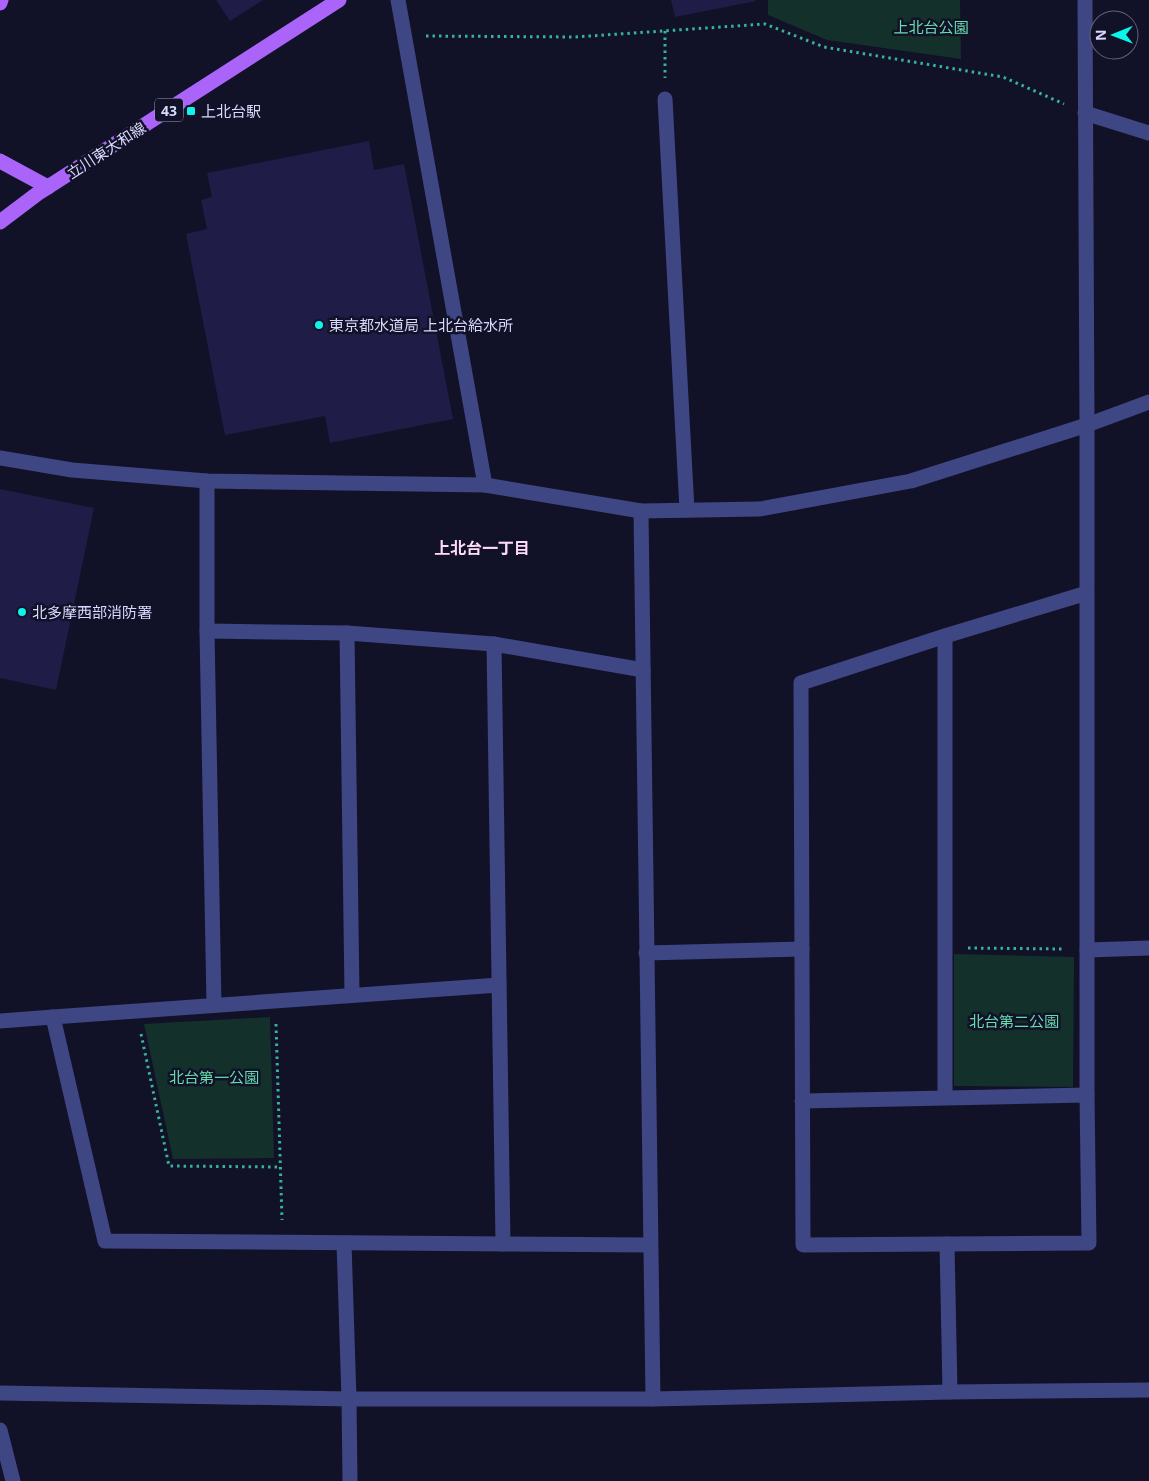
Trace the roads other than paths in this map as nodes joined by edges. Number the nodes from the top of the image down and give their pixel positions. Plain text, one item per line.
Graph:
1 (339, 0) edge
2 (398, 0) edge
3 (1085, 0) edge
4 (665, 99) road end
5 (1085, 113) junction
6 (1149, 133) edge
7 (0, 161) edge
8 (48, 187) junction
9 (0, 222) edge
10 (1149, 402) edge
11 (1087, 425) junction
12 (0, 458) edge
13 (207, 481) junction
14 (485, 485) junction
15 (687, 510) junction
16 (641, 511) junction
17 (1087, 593) junction
18 (207, 631) junction
19 (347, 633) junction
20 (945, 636) junction
21 (494, 644) junction
22 (643, 670) junction
23 (1149, 948) edge
24 (802, 949) junction
25 (1087, 950) junction
26 (646, 953) junction
27 (499, 985) junction
28 (352, 994) junction
29 (214, 1005) junction
30 (53, 1017) junction
31 (0, 1021) edge
32 (1087, 1095) junction
33 (945, 1097) junction
34 (802, 1101) junction
35 (344, 1243) junction
36 (503, 1244) junction
37 (947, 1244) junction
38 (650, 1245) junction
39 (1149, 1390) edge
40 (950, 1392) junction
41 (0, 1393) edge
42 (349, 1398) junction
43 (653, 1399) junction
44 (0, 1430) edge
45 (13, 1481) edge
46 (350, 1481) edge

1 - 8 main road, 立川東大和線 / 43
2 - 14 street
3 - 5 street
4 - 15 street
5 - 6 street
5 - 11 street
7 - 8 main road
8 - 9 main road, 立川東大和線 / 43
10 - 11 street
11 - 15 street
11 - 17 street
12 - 13 street
13 - 14 street
13 - 18 street
14 - 16 street
15 - 16 street
16 - 22 street
17 - 20 street
17 - 25 street
18 - 19 street
18 - 29 street
19 - 21 street
19 - 28 street
20 - 24 street
20 - 33 street
21 - 22 street
21 - 27 street
22 - 26 street
23 - 25 street
24 - 26 street
24 - 34 street
25 - 32 street
26 - 38 street
27 - 28 street
27 - 36 street
28 - 29 street
29 - 30 street
30 - 31 street
30 - 35 street
32 - 33 street
32 - 37 street
33 - 34 street
34 - 37 street
35 - 36 street
35 - 42 street
36 - 38 street
37 - 40 street
38 - 43 street
39 - 40 street
40 - 43 street
41 - 42 street
42 - 43 street
42 - 46 street
44 - 45 street

